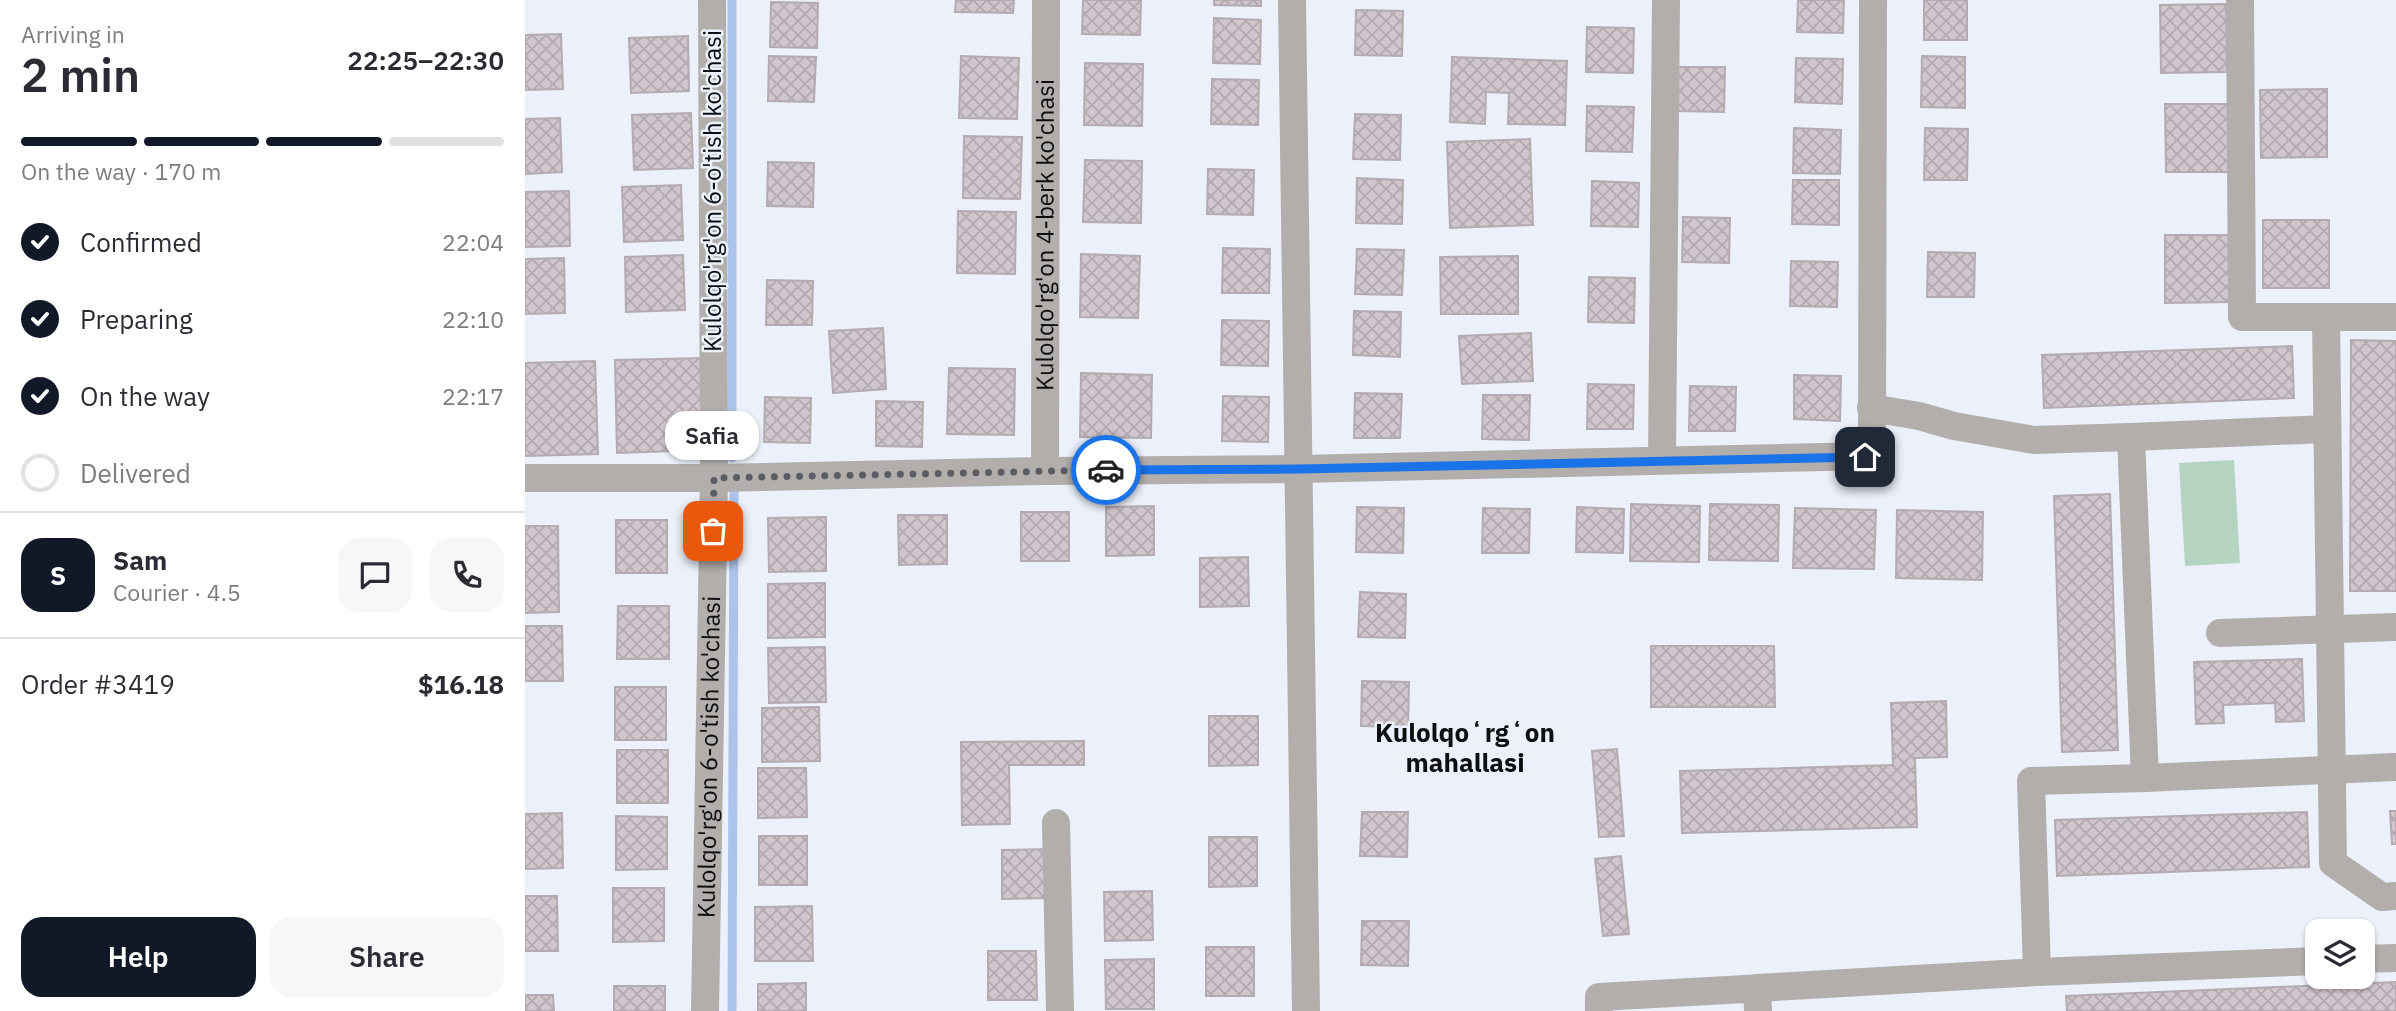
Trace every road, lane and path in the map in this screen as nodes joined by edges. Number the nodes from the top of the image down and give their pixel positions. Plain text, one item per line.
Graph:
1 (712, 0) edge
2 (1045, 0) edge
3 (1292, 0) edge
4 (1666, 0) edge
5 (1873, 0) edge
6 (2241, 0) edge
7 (2326, 317) junction
8 (2396, 317) edge
9 (1871, 408) junction
10 (2326, 429) junction
11 (2131, 436) junction
12 (1662, 460) junction
13 (1299, 469) junction
14 (1045, 471) junction
15 (525, 478) edge
16 (714, 478) junction
17 (2396, 627) edge
18 (2330, 629) junction
19 (2220, 633) dead end
20 (2396, 767) edge
21 (2333, 769) junction
22 (2145, 778) junction
23 (1056, 823) dead end
24 (2396, 896) edge
25 (2396, 958) edge
26 (2375, 959) edge
27 (2305, 961) edge
28 (2037, 972) junction
29 (1761, 999) edge
30 (705, 1011) edge
31 (1060, 1011) edge
32 (1306, 1011) edge
33 (1599, 1011) edge

1 - 16 street, Kulolqo'rg'on 6-o'tish ko'chasi
2 - 14 street, Kulolqo'rg'on 4-berk ko'chasi
3 - 13 street
4 - 12 street
5 - 9 street
6 - 7 street
7 - 8 street
7 - 10 street
9 - 11 street
9 - 12 street
10 - 11 street
10 - 18 street
11 - 22 street
12 - 13 street
13 - 14 street
13 - 32 street
14 - 16 street
15 - 16 street
16 - 30 street, Kulolqo'rg'on 6-o'tish ko'chasi
17 - 18 street
18 - 19 street
18 - 21 street
20 - 21 street
21 - 22 street
21 - 24 street
22 - 28 street
23 - 31 street
25 - 26 street
27 - 28 street
28 - 29 street
29 - 33 street

